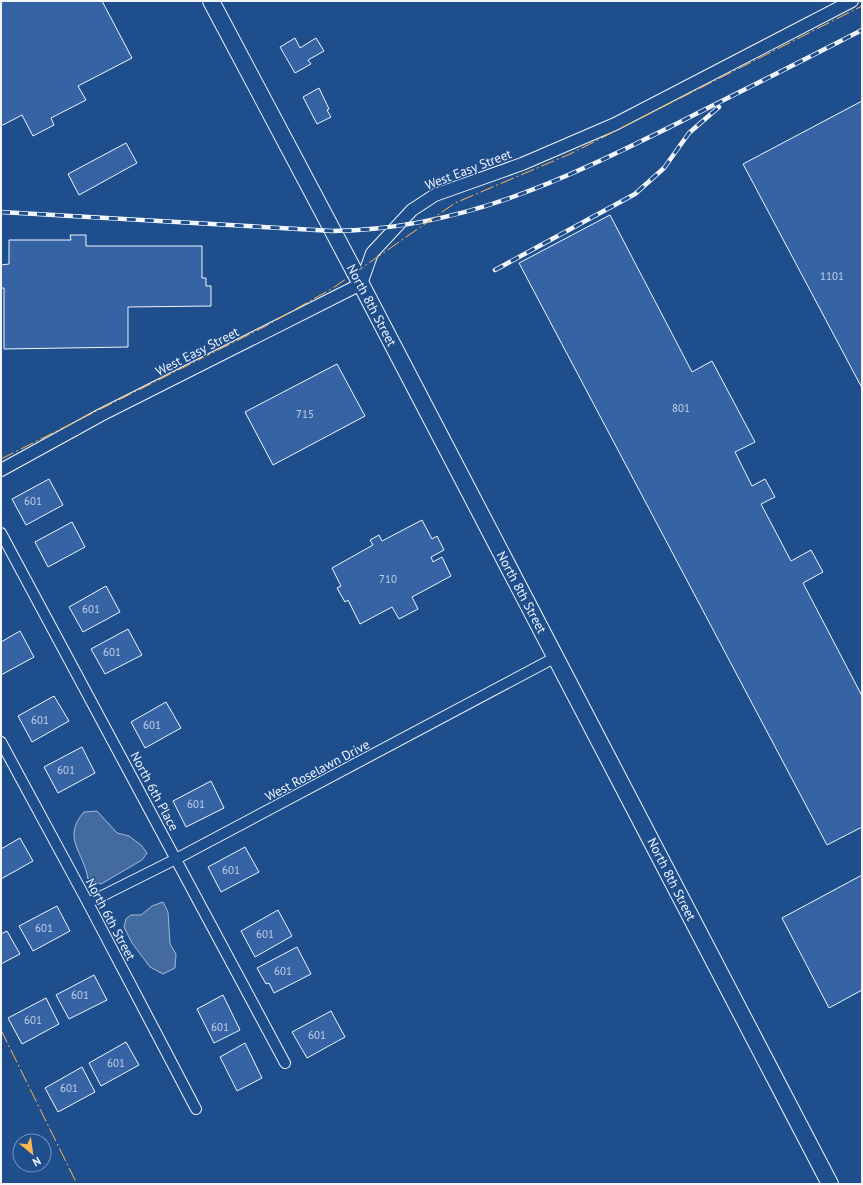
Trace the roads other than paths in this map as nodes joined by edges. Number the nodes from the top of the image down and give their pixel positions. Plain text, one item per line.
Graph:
1 (211, 1) edge
2 (852, 1) edge
3 (361, 284) junction
4 (1, 470) edge
5 (1, 533) edge
6 (556, 657) junction
7 (1, 742) edge
8 (176, 859) junction
9 (88, 903) junction
10 (285, 1062) dead end
11 (196, 1109) dead end
12 (830, 1184) edge

1 - 3 main road, North 8th Street
2 - 3 street, West Easy Street
3 - 4 street, West Easy Street
3 - 6 main road, North 8th Street
5 - 8 street, North 6th Place
6 - 8 street, West Roselawn Drive
6 - 12 main road, North 8th Street
7 - 9 street, North 6th Street
8 - 9 street, West Roselawn Drive
8 - 10 street, North 6th Place
9 - 11 street, North 6th Street

